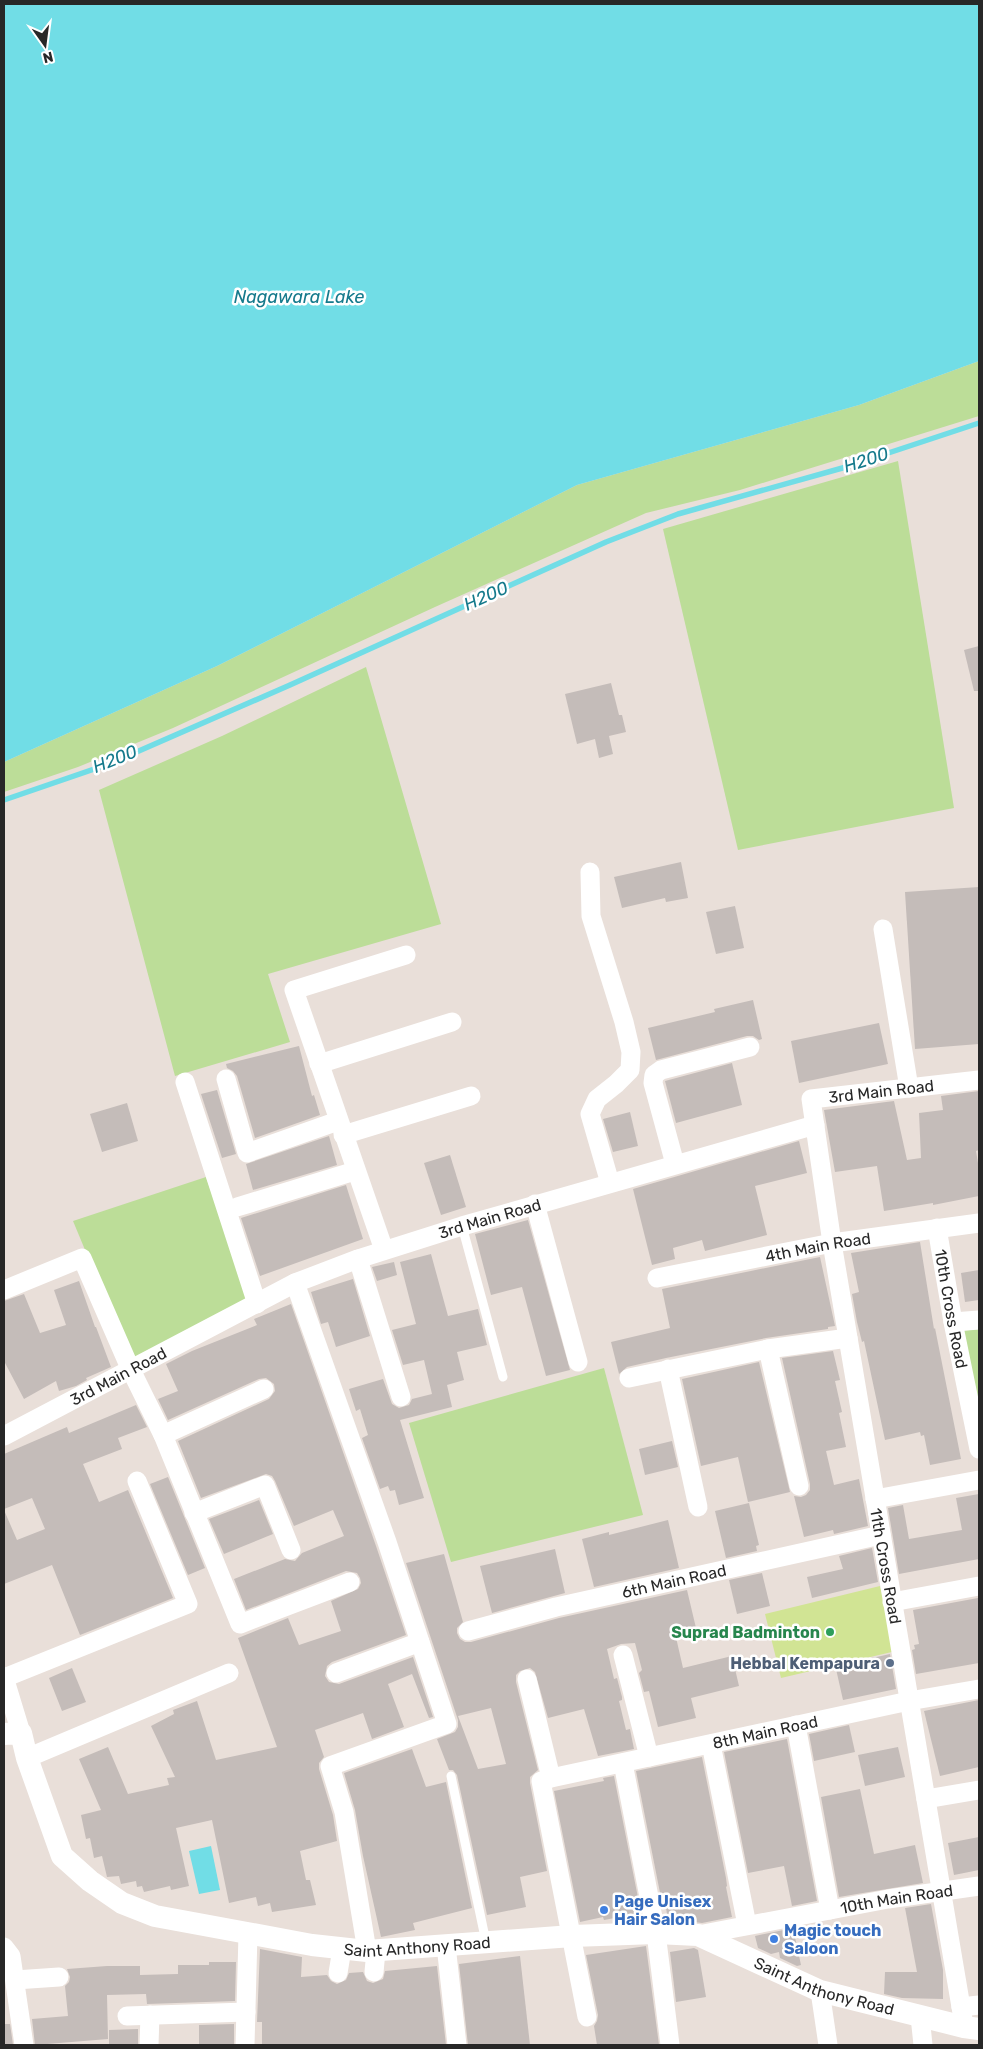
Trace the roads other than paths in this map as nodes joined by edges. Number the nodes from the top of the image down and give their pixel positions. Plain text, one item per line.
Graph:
1 (590, 872) dead end
2 (882, 929) dead end
3 (406, 955) dead end
4 (452, 1022) dead end
5 (750, 1047) dead end
6 (319, 1064) junction
7 (226, 1080) dead end
8 (979, 1080) edge
9 (185, 1082) dead end
10 (909, 1088) junction
11 (471, 1096) dead end
12 (815, 1125) junction
13 (341, 1128) junction
14 (675, 1164) junction
15 (355, 1171) junction
16 (610, 1183) junction
17 (535, 1204) junction
18 (237, 1207) dead end
19 (979, 1223) edge
20 (462, 1226) junction
21 (937, 1228) junction
22 (832, 1243) junction
23 (384, 1250) junction
24 (358, 1259) junction
25 (657, 1278) dead end
26 (295, 1283) junction
27 (4, 1290) edge
28 (257, 1304) junction
29 (979, 1320) edge
30 (953, 1322) junction
31 (848, 1338) junction
32 (768, 1349) junction
33 (578, 1362) dead end
34 (130, 1368) junction
35 (668, 1369) junction
36 (503, 1377) dead end
37 (629, 1378) dead end
38 (264, 1390) dead end
39 (401, 1397) dead end
40 (163, 1435) junction
41 (4, 1436) edge
42 (979, 1449) edge
43 (979, 1480) edge
44 (137, 1481) dead end
45 (799, 1486) dead end
46 (875, 1499) junction
47 (698, 1507) dead end
48 (194, 1513) junction
49 (881, 1535) junction
50 (291, 1550) dead end
51 (350, 1582) dead end
52 (979, 1586) edge
53 (892, 1602) junction
54 (468, 1631) dead end
55 (420, 1642) junction
56 (623, 1655) dead end
57 (229, 1672) dead end
58 (336, 1673) dead end
59 (4, 1677) edge
60 (527, 1679) dead end
61 (979, 1689) edge
62 (909, 1701) junction
63 (796, 1725) junction
64 (12, 1734) edge
65 (712, 1744) junction
66 (649, 1757) junction
67 (27, 1758) junction
68 (624, 1763) junction
69 (450, 1776) dead end
70 (551, 1778) junction
71 (979, 1790) edge
72 (926, 1800) junction
73 (979, 1886) edge
74 (942, 1891) junction
75 (830, 1910) junction
76 (747, 1925) junction
77 (656, 1933) junction
78 (248, 1934) junction
79 (698, 1935) junction
80 (572, 1936) junction
81 (486, 1942) junction
82 (446, 1945) junction
83 (4, 1947) edge
84 (342, 1950) junction
85 (372, 1958) junction
86 (338, 1973) dead end
87 (59, 1977) dead end
88 (16, 1980) junction
89 (820, 1991) junction
90 (246, 2012) junction
91 (127, 2016) dead end
92 (150, 2016) junction
93 (920, 2016) junction
94 (971, 2017) edge
95 (588, 2018) dead end
96 (24, 2045) edge
97 (149, 2045) edge
98 (245, 2045) edge
99 (457, 2045) edge
100 (670, 2045) edge
101 (828, 2045) edge
102 (923, 2045) edge

1 - 16 street
2 - 10 street
3 - 6 street
4 - 6 street
5 - 14 street
6 - 13 street
7 - 13 street
8 - 10 street, 3rd Main Road
9 - 28 street
10 - 12 street, 3rd Main Road
11 - 13 street
12 - 14 street, 3rd Main Road
12 - 22 street, 11th Cross Road
13 - 15 street
14 - 16 street, 3rd Main Road
15 - 18 street
15 - 23 street
16 - 17 street, 3rd Main Road
17 - 20 street, 3rd Main Road
17 - 33 street
19 - 21 street, 4th Main Road
20 - 23 street, 3rd Main Road
20 - 36 lane
21 - 22 street, 4th Main Road
21 - 30 street, 10th Cross Road
22 - 25 street, 4th Main Road
22 - 31 street, 11th Cross Road
23 - 24 street, 3rd Main Road
24 - 26 street, 3rd Main Road
24 - 39 street
26 - 28 street, 3rd Main Road
26 - 55 street
27 - 34 street
28 - 34 street, 3rd Main Road
29 - 30 street
30 - 42 street, 10th Cross Road
31 - 32 street
31 - 46 street, 11th Cross Road
32 - 35 street
32 - 45 street
34 - 40 street
34 - 41 street, 3rd Main Road
35 - 37 street
35 - 47 street
38 - 40 street
40 - 48 street
43 - 46 street
44 - 59 street
46 - 49 street, 11th Cross Road
48 - 50 street
48 - 51 street
49 - 53 street, 11th Cross Road
49 - 54 street, 6th Main Road
52 - 53 street
53 - 62 street, 11th Cross Road
55 - 58 street
55 - 85 street
56 - 66 street
57 - 67 street
59 - 64 street, Saint Anthony Road
60 - 70 street
61 - 62 street, 8th Main Road
62 - 63 street, 8th Main Road
62 - 72 street, 11th Cross Road
63 - 65 street, 8th Main Road
63 - 75 street
64 - 67 street, Saint Anthony Road
65 - 66 street, 8th Main Road
65 - 76 street
66 - 68 street, 8th Main Road
67 - 78 street, Saint Anthony Road
68 - 70 street, 8th Main Road
68 - 77 street
69 - 81 lane
70 - 80 street
71 - 72 street
72 - 74 street, 11th Cross Road
73 - 74 street, 10th Main Road
74 - 75 street, 10th Main Road
74 - 94 street, 11th Cross Road
75 - 76 street, 10th Main Road
76 - 79 street, 10th Main Road
77 - 79 street, Saint Anthony Road
77 - 80 street, Saint Anthony Road
77 - 100 street
78 - 84 street, Saint Anthony Road
78 - 90 street
79 - 89 street, Saint Anthony Road
80 - 81 street, Saint Anthony Road
80 - 95 street
81 - 82 street, Saint Anthony Road
82 - 85 street, Saint Anthony Road
82 - 99 street
83 - 88 street
84 - 85 street, Saint Anthony Road
84 - 86 street
87 - 88 street
88 - 96 street
89 - 93 street, Saint Anthony Road
89 - 101 street
90 - 92 street
90 - 98 street
91 - 92 street
92 - 97 street
93 - 94 street, Saint Anthony Road
93 - 102 street

